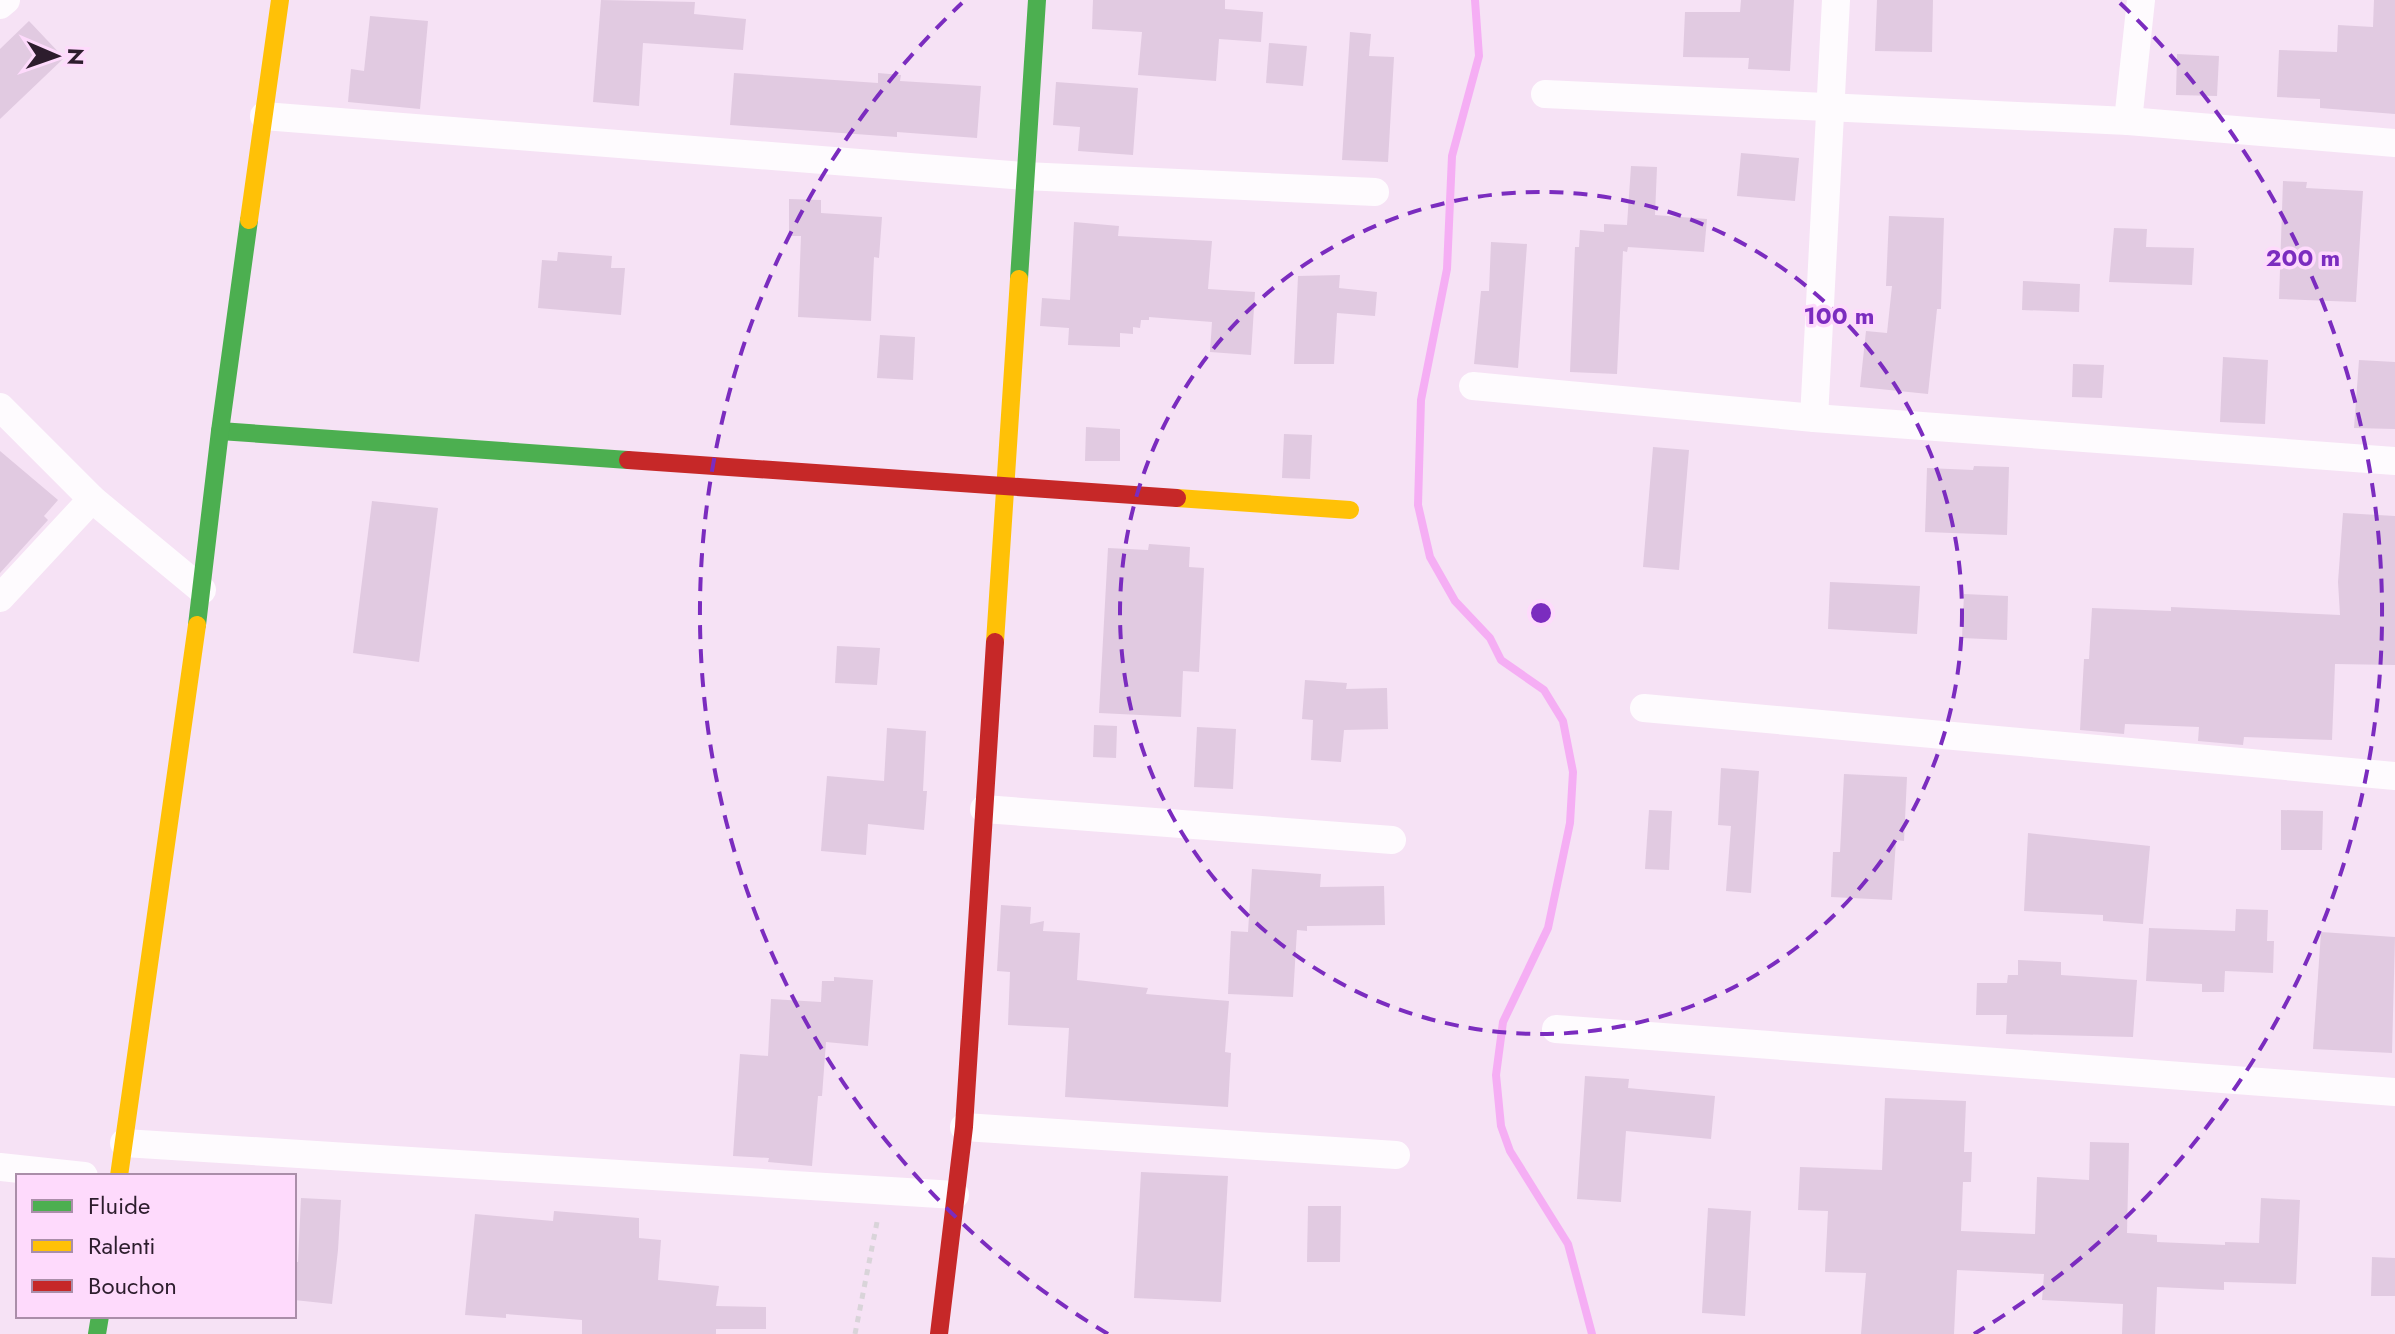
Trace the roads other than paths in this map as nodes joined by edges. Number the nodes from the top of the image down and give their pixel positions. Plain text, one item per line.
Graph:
1 (6, 0) edge
2 (280, 0) edge
3 (1037, 0) edge
4 (1836, 0) edge
5 (2141, 0) edge
6 (0, 5) edge
7 (1545, 94) dead end
8 (1830, 109) junction
9 (264, 116) junction
10 (2128, 121) junction
11 (2395, 143) edge
12 (1024, 176) junction
13 (1375, 192) dead end
14 (1473, 386) dead end
15 (0, 407) edge
16 (1814, 418) junction
17 (220, 431) junction
18 (2395, 461) edge
19 (1004, 485) junction
20 (92, 499) junction
21 (1350, 510) dead end
22 (202, 590) junction
23 (0, 598) edge
24 (1644, 708) dead end
25 (2395, 776) edge
26 (984, 809) junction
27 (1392, 840) dead end
28 (1556, 1029) dead end
29 (2395, 1092) edge
30 (964, 1127) junction
31 (124, 1143) junction
32 (1396, 1155) dead end
33 (0, 1167) edge
34 (65, 1174) edge
35 (119, 1174) edge
36 (955, 1195) junction
37 (939, 1334) edge

1 - 6 street
2 - 9 street
3 - 12 street
4 - 8 street
5 - 10 street
7 - 8 street
8 - 10 street
8 - 16 street
9 - 12 street
9 - 17 street
10 - 11 street
12 - 13 street
12 - 19 street
14 - 16 street
15 - 20 street
16 - 18 street
17 - 19 street
17 - 22 street
19 - 21 street
19 - 26 street
20 - 22 street
20 - 23 street
22 - 31 street
24 - 25 street
26 - 27 street
26 - 30 street
28 - 29 street
30 - 32 street
30 - 36 street
31 - 35 street
31 - 36 street
33 - 34 street
36 - 37 street

